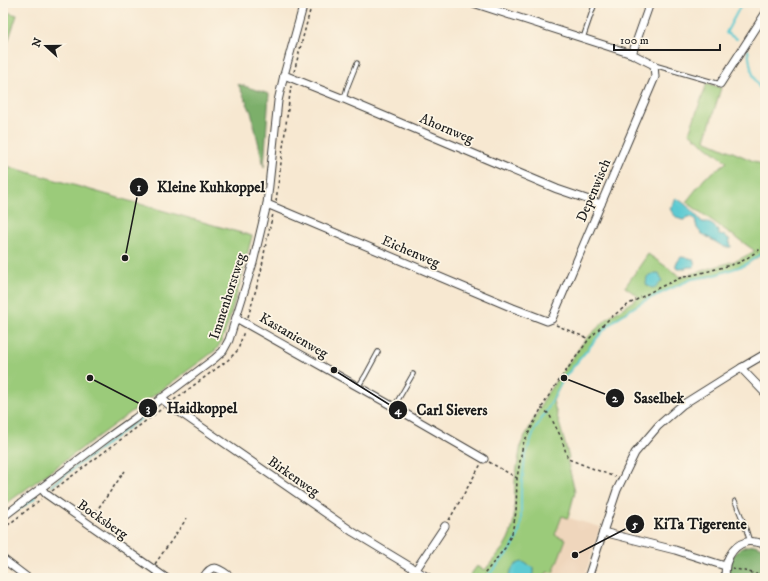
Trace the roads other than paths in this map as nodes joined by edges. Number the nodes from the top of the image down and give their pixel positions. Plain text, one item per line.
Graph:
1 (304, 3) edge
2 (472, 3) edge
3 (595, 3) edge
4 (650, 3) edge
5 (765, 14) edge
6 (584, 38) junction
7 (632, 54) junction
8 (357, 63) dead end
9 (654, 65) junction
10 (284, 75) junction
11 (720, 84) joint
12 (344, 99) junction
13 (267, 204) junction
14 (601, 204) junction
15 (236, 318) junction
16 (547, 321) joint
17 (378, 352) dead end
18 (765, 354) edge
19 (741, 368) junction
20 (412, 374) dead end
21 (358, 387) junction
22 (765, 393) edge
23 (161, 398) junction
24 (394, 407) junction
25 (484, 459) road end
26 (41, 488) junction
27 (735, 501) dead end
28 (3, 517) edge
29 (446, 526) road end
30 (603, 532) junction
31 (750, 542) junction
32 (765, 545) edge
33 (3, 559) edge
34 (725, 566) junction
35 (415, 571) junction
36 (28, 578) edge
37 (166, 578) edge
38 (202, 578) edge
39 (232, 578) edge
40 (429, 578) edge
41 (588, 578) edge
42 (726, 578) edge

1 - 10 street, Immenhorstweg
2 - 6 street
3 - 6 lane
4 - 7 street
5 - 11 street
6 - 7 street
7 - 9 street
8 - 12 lane
9 - 11 lane
9 - 14 street, Depenwisch
10 - 12 street, Ahornweg
10 - 13 street, Immenhorstweg
12 - 14 street, Ahornweg
13 - 15 street, Immenhorstweg
13 - 16 street, Eichenweg
14 - 16 street, Depenwisch
15 - 21 street, Kastanienweg
15 - 23 street, Immenhorstweg
17 - 21 lane
18 - 19 street
19 - 22 street
19 - 30 street
20 - 24 lane
21 - 24 street, Kastanienweg
23 - 26 street, Immenhorstweg
23 - 35 street, Birkenweg
24 - 25 street, Kastanienweg
26 - 28 street, Immenhorstweg
26 - 37 street, Bocksberg
27 - 31 lane
29 - 35 street
30 - 34 street
30 - 41 street
31 - 32 street
31 - 34 street
33 - 36 street
34 - 42 street
35 - 40 street, Birkenweg
38 - 39 street

